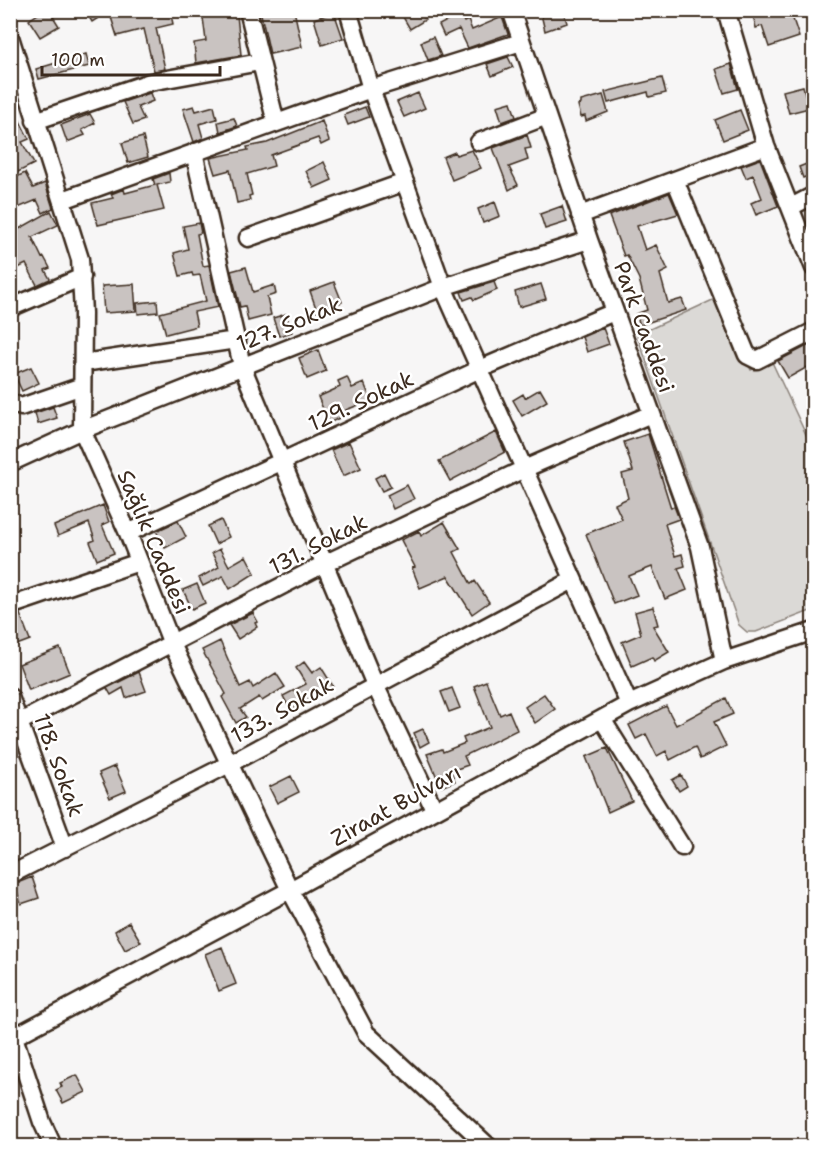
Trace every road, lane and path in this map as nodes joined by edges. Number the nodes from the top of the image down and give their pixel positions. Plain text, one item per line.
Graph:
1 (248, 10) edge
2 (348, 10) edge
3 (511, 10) edge
4 (726, 10) edge
5 (10, 37) edge
6 (521, 42) junction
7 (260, 62) junction
8 (15, 76) edge
9 (371, 89) junction
10 (547, 116) junction
11 (35, 121) junction
12 (276, 123) junction
13 (479, 142) dead end
14 (766, 146) junction
15 (194, 153) junction
16 (675, 180) junction
17 (405, 182) junction
18 (813, 195) edge
19 (63, 200) junction
20 (791, 207) junction
21 (580, 215) junction
22 (248, 238) dead end
23 (588, 240) junction
24 (813, 268) edge
25 (82, 277) junction
26 (443, 287) junction
27 (10, 308) edge
28 (614, 312) junction
29 (813, 331) edge
30 (236, 340) junction
31 (83, 363) junction
32 (242, 366) junction
33 (480, 369) junction
34 (82, 386) junction
35 (10, 402) edge
36 (651, 414) junction
37 (82, 430) junction
38 (10, 463) edge
39 (284, 463) junction
40 (524, 469) junction
41 (128, 533) junction
42 (139, 562) junction
43 (324, 564) junction
44 (573, 580) junction
45 (10, 606) edge
46 (813, 631) edge
47 (172, 644) junction
48 (724, 661) junction
49 (375, 685) junction
50 (10, 698) edge
51 (629, 704) junction
52 (602, 719) junction
53 (15, 724) edge
54 (231, 763) junction
55 (434, 809) junction
56 (682, 847) dead end
57 (65, 848) junction
58 (10, 876) edge
59 (290, 890) junction
60 (12, 1038) edge
61 (53, 1146) edge
62 (488, 1146) edge

1 - 7 street
2 - 9 street
3 - 6 street, Park Caddesi
4 - 14 street
5 - 8 street, Sağlık Caddesi
6 - 9 street
6 - 10 street, Park Caddesi
7 - 11 street
7 - 12 street
8 - 11 street, Sağlık Caddesi
9 - 12 street
9 - 17 street
10 - 13 street
10 - 21 street, Park Caddesi
11 - 19 street, Sağlık Caddesi
12 - 15 street
14 - 16 street
14 - 20 street
15 - 19 street
15 - 30 street
16 - 21 street
16 - 29 street
17 - 22 street
17 - 26 street
18 - 20 street
19 - 25 street, Sağlık Caddesi
20 - 24 street
21 - 23 street, Park Caddesi
23 - 26 street, 127. Sokak
23 - 28 street, Park Caddesi
25 - 27 street
25 - 31 street, Sağlık Caddesi
26 - 32 street, 127. Sokak
26 - 33 street
28 - 33 street, 129. Sokak
28 - 36 street, Park Caddesi
30 - 31 street
30 - 32 street
31 - 34 street, Sağlık Caddesi
32 - 37 street, 127. Sokak
32 - 39 street
33 - 39 street, 129. Sokak
33 - 40 street
34 - 35 street
34 - 37 street, Sağlık Caddesi
36 - 40 street, 131. Sokak
36 - 48 street, Park Caddesi
37 - 38 street, 127. Sokak
37 - 41 street, Sağlık Caddesi
39 - 41 street, 129. Sokak
39 - 43 street
40 - 43 street, 131. Sokak
40 - 44 street
41 - 42 street, Sağlık Caddesi
42 - 45 street
42 - 47 street, Sağlık Caddesi
43 - 47 street, 131. Sokak
43 - 49 street
44 - 49 street, 133. Sokak
44 - 51 street
46 - 48 street, Ziraat Bulvarı
47 - 53 street, 131. Sokak
47 - 54 street, Sağlık Caddesi
48 - 51 street, Ziraat Bulvarı
49 - 54 street, 133. Sokak
49 - 55 street
50 - 53 street, 118. Sokak
51 - 52 street, Ziraat Bulvarı
52 - 55 street, Ziraat Bulvarı
52 - 56 street
53 - 57 street, 118. Sokak
54 - 57 street, 133. Sokak
54 - 59 street, Sağlık Caddesi
55 - 59 street, Ziraat Bulvarı
57 - 58 street, 133. Sokak
59 - 60 street, Ziraat Bulvarı
59 - 62 street, Sağlık Caddesi
60 - 61 street

